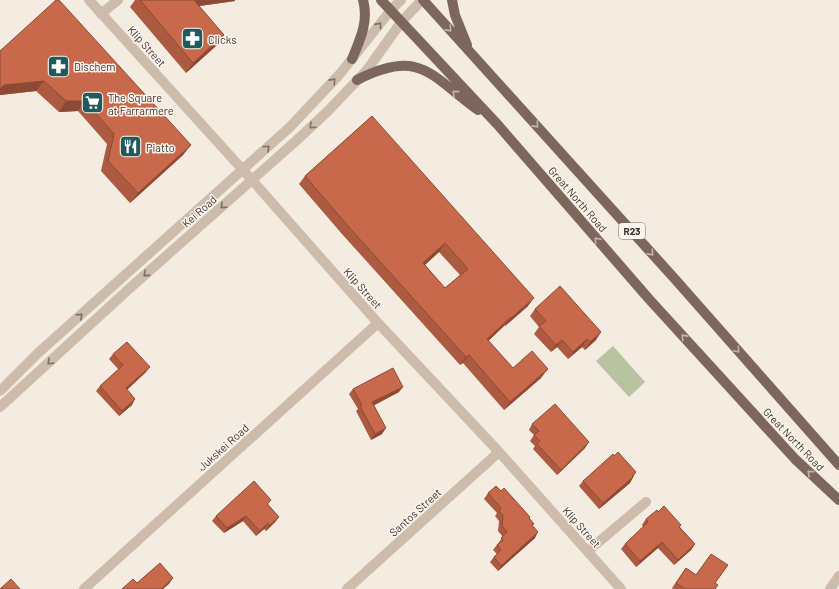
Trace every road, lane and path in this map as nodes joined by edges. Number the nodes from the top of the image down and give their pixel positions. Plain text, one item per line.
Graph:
1 (89, 0) edge
2 (118, 0) edge
3 (363, 0) edge
4 (381, 0) edge
5 (401, 0) edge
6 (422, 0) edge
7 (452, 0) edge
8 (391, 10) junction
9 (101, 14) junction
10 (402, 21) junction
11 (468, 50) junction
12 (352, 60) junction
13 (357, 80) junction
14 (498, 125) junction
15 (243, 170) junction
16 (252, 180) junction
17 (378, 323) junction
18 (0, 390) edge
19 (0, 407) edge
20 (499, 452) junction
21 (839, 465) edge
22 (839, 500) edge
23 (646, 502) dead end
24 (588, 551) junction
25 (839, 576) edge
26 (84, 589) edge
27 (347, 589) edge
28 (622, 589) edge
29 (830, 589) edge

1 - 9 street, Klip Street
2 - 9 street
3 - 12 main road
4 - 8 main road, Great North Road
5 - 8 street, Kei Road
6 - 10 street, Kei Road
6 -> 11 main road, Great North Road / R23
7 - 11 main road
8 - 10 main road, Great North Road
12 -> 8 street, Kei Road
9 - 15 street, Klip Street
10 - 13 street, Kei Road
10 - 14 main road, Great North Road
11 -> 21 main road, Great North Road / R23
15 -> 12 street, Kei Road
14 -> 13 main road
13 -> 16 street, Kei Road
22 -> 14 main road, Great North Road
15 - 16 street, Klip Street
18 -> 15 street, Kei Road
16 - 17 street, Klip Street
16 -> 19 street, Kei Road
17 - 20 street, Klip Street
17 - 26 street, Jukskei Road
20 - 24 street, Klip Street
20 - 27 street, Santos Street
23 - 24 street
24 - 28 street, Klip Street
25 - 29 street

